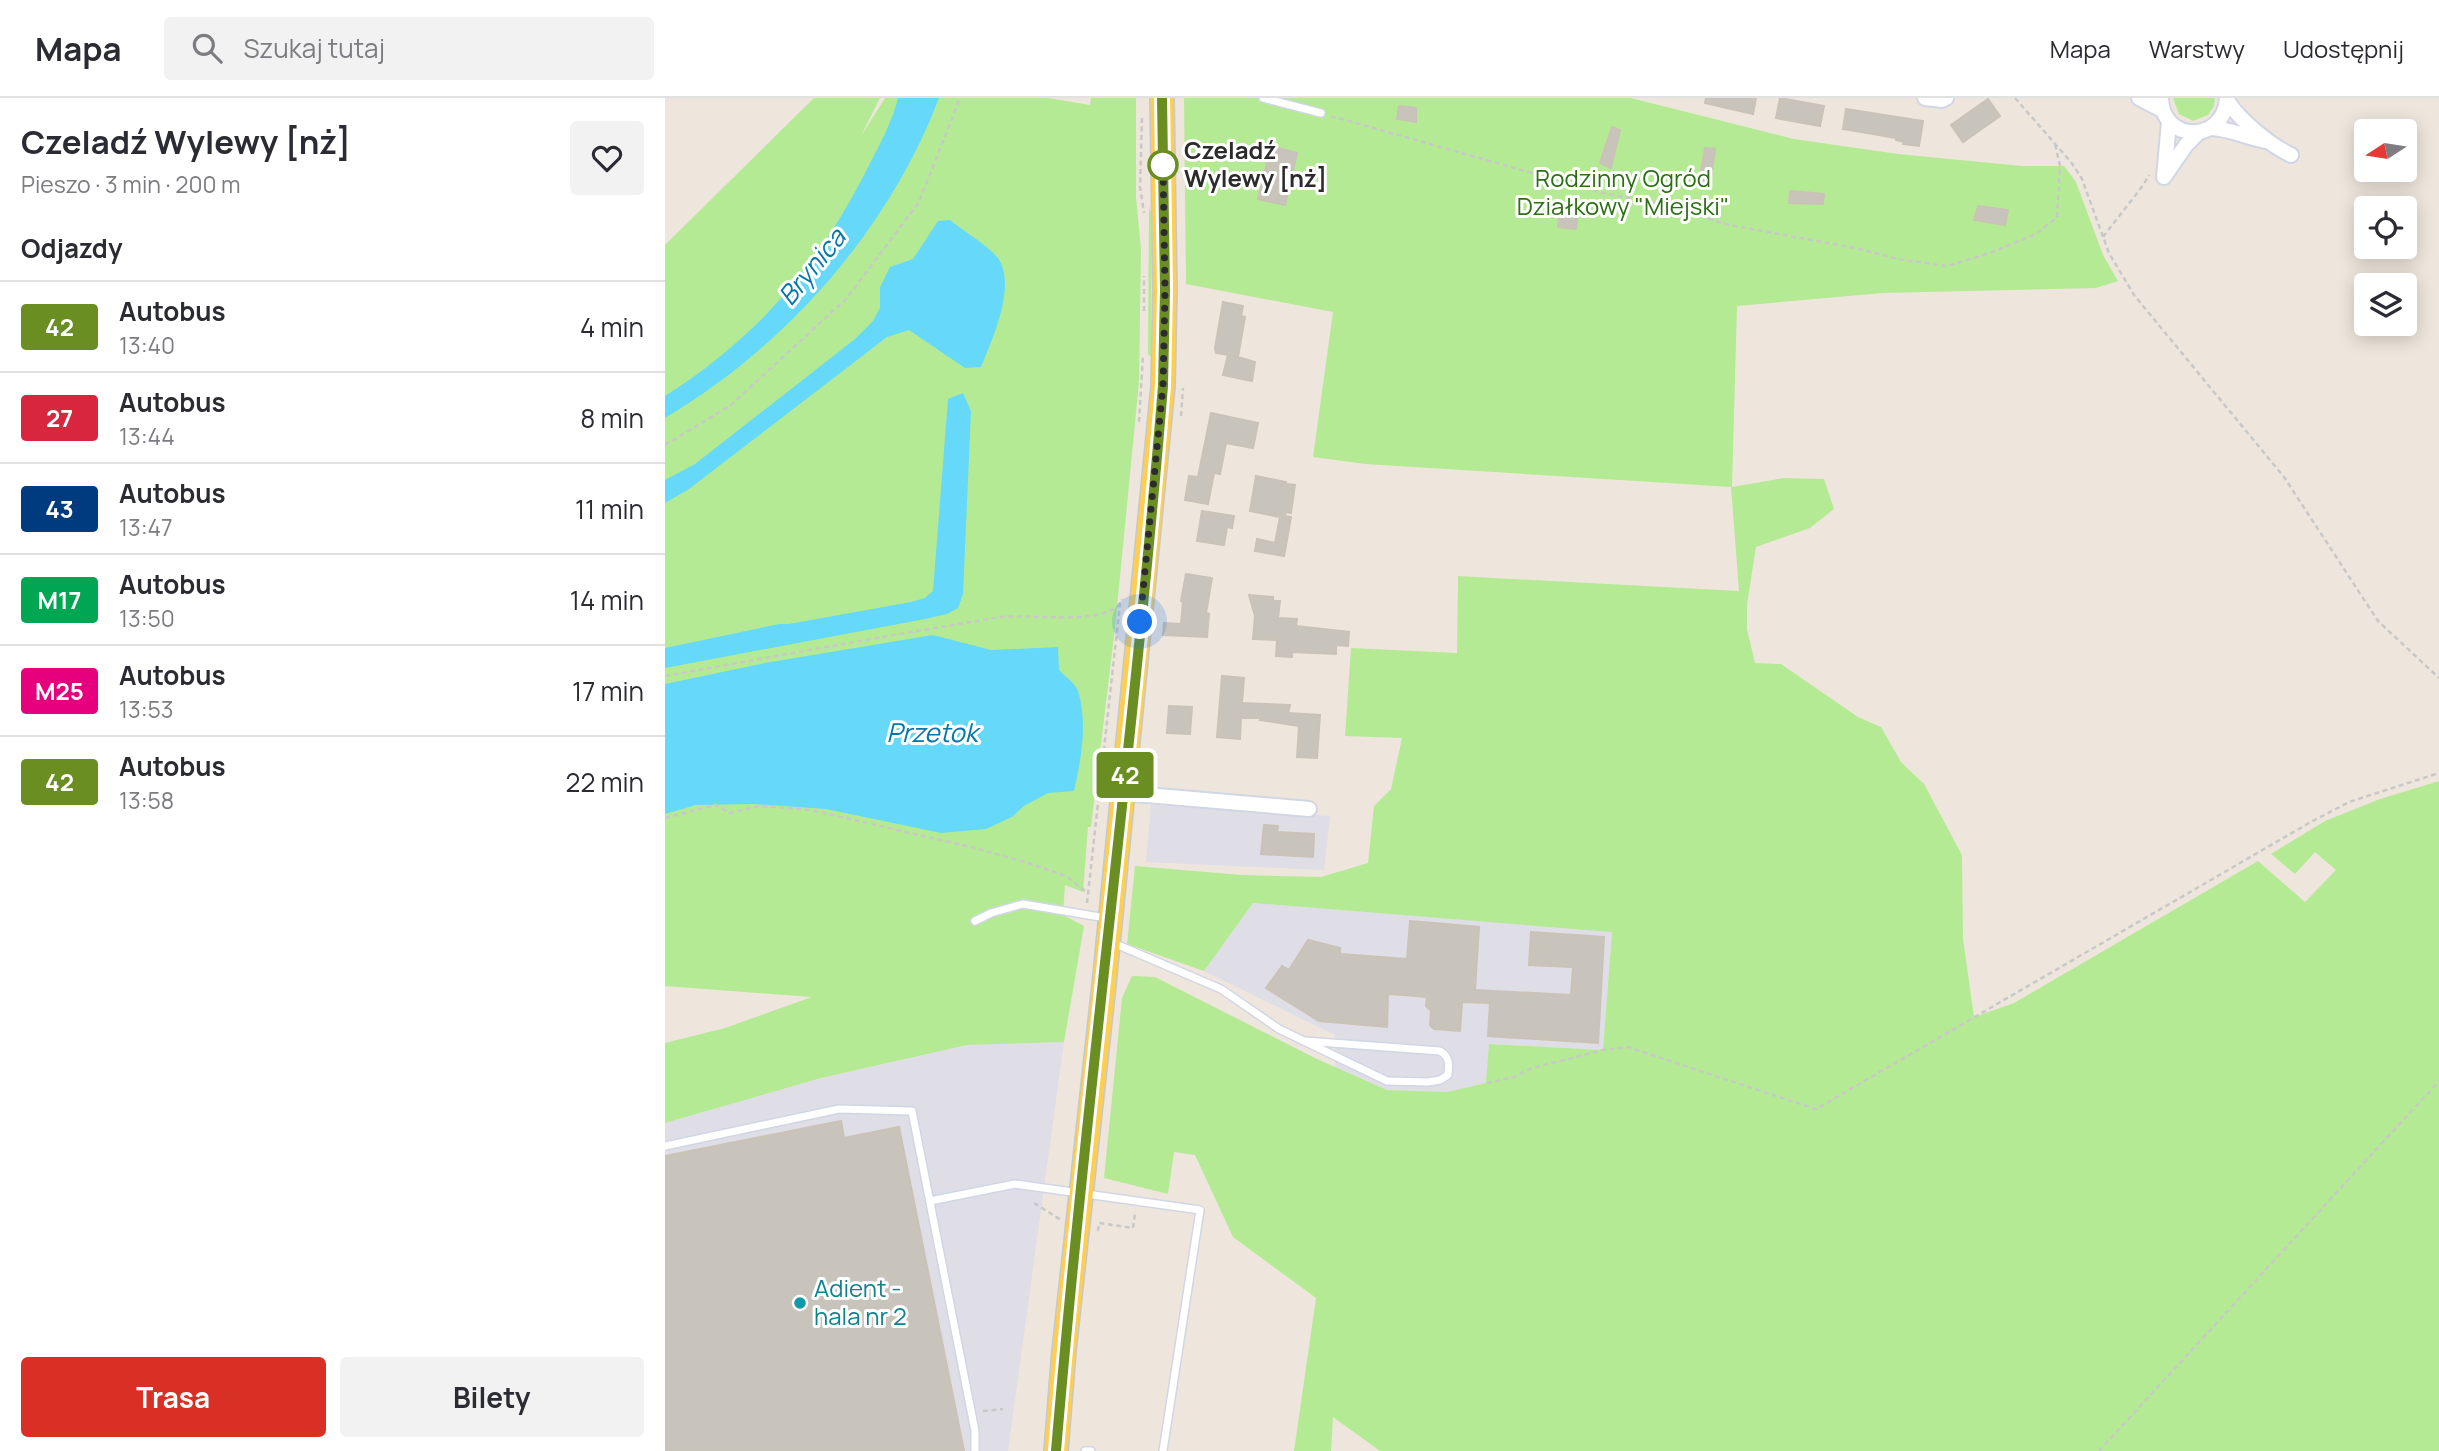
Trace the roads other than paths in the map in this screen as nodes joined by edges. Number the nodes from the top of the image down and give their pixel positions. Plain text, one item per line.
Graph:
1 (1263, 98) edge
2 (1925, 98) edge
3 (1946, 98) edge
4 (2139, 98) edge
5 (2227, 99) edge
6 (1152, 105) edge
7 (2164, 110) edge
8 (1321, 113) road end
9 (2204, 130) junction
10 (2266, 141) junction
11 (2291, 155) dead end
12 (1123, 793) junction
13 (1309, 809) dead end
14 (975, 921) dead end
15 (1109, 930) junction
16 (1305, 1041) junction
17 (665, 1146) edge
18 (1082, 1194) junction
19 (930, 1201) junction
20 (1064, 1351) junction
21 (975, 1451) edge
22 (1041, 1451) edge
23 (1056, 1451) edge
24 (1085, 1451) edge
25 (1091, 1451) edge
26 (1163, 1451) edge

1 - 8 lane
2 - 3 street
4 - 7 street
5 - 9 street
5 - 10 street
6 - 12 main road
7 - 9 street
7 - 9 street
9 - 10 street
10 - 11 street
12 - 13 street
12 - 15 main road
14 - 15 lane
15 - 16 lane
15 - 18 main road
16 - 16 lane
17 - 19 lane
18 - 19 lane
18 - 20 main road
18 - 26 lane
19 - 21 lane
20 - 22 main road
20 - 23 main road
24 - 25 lane

